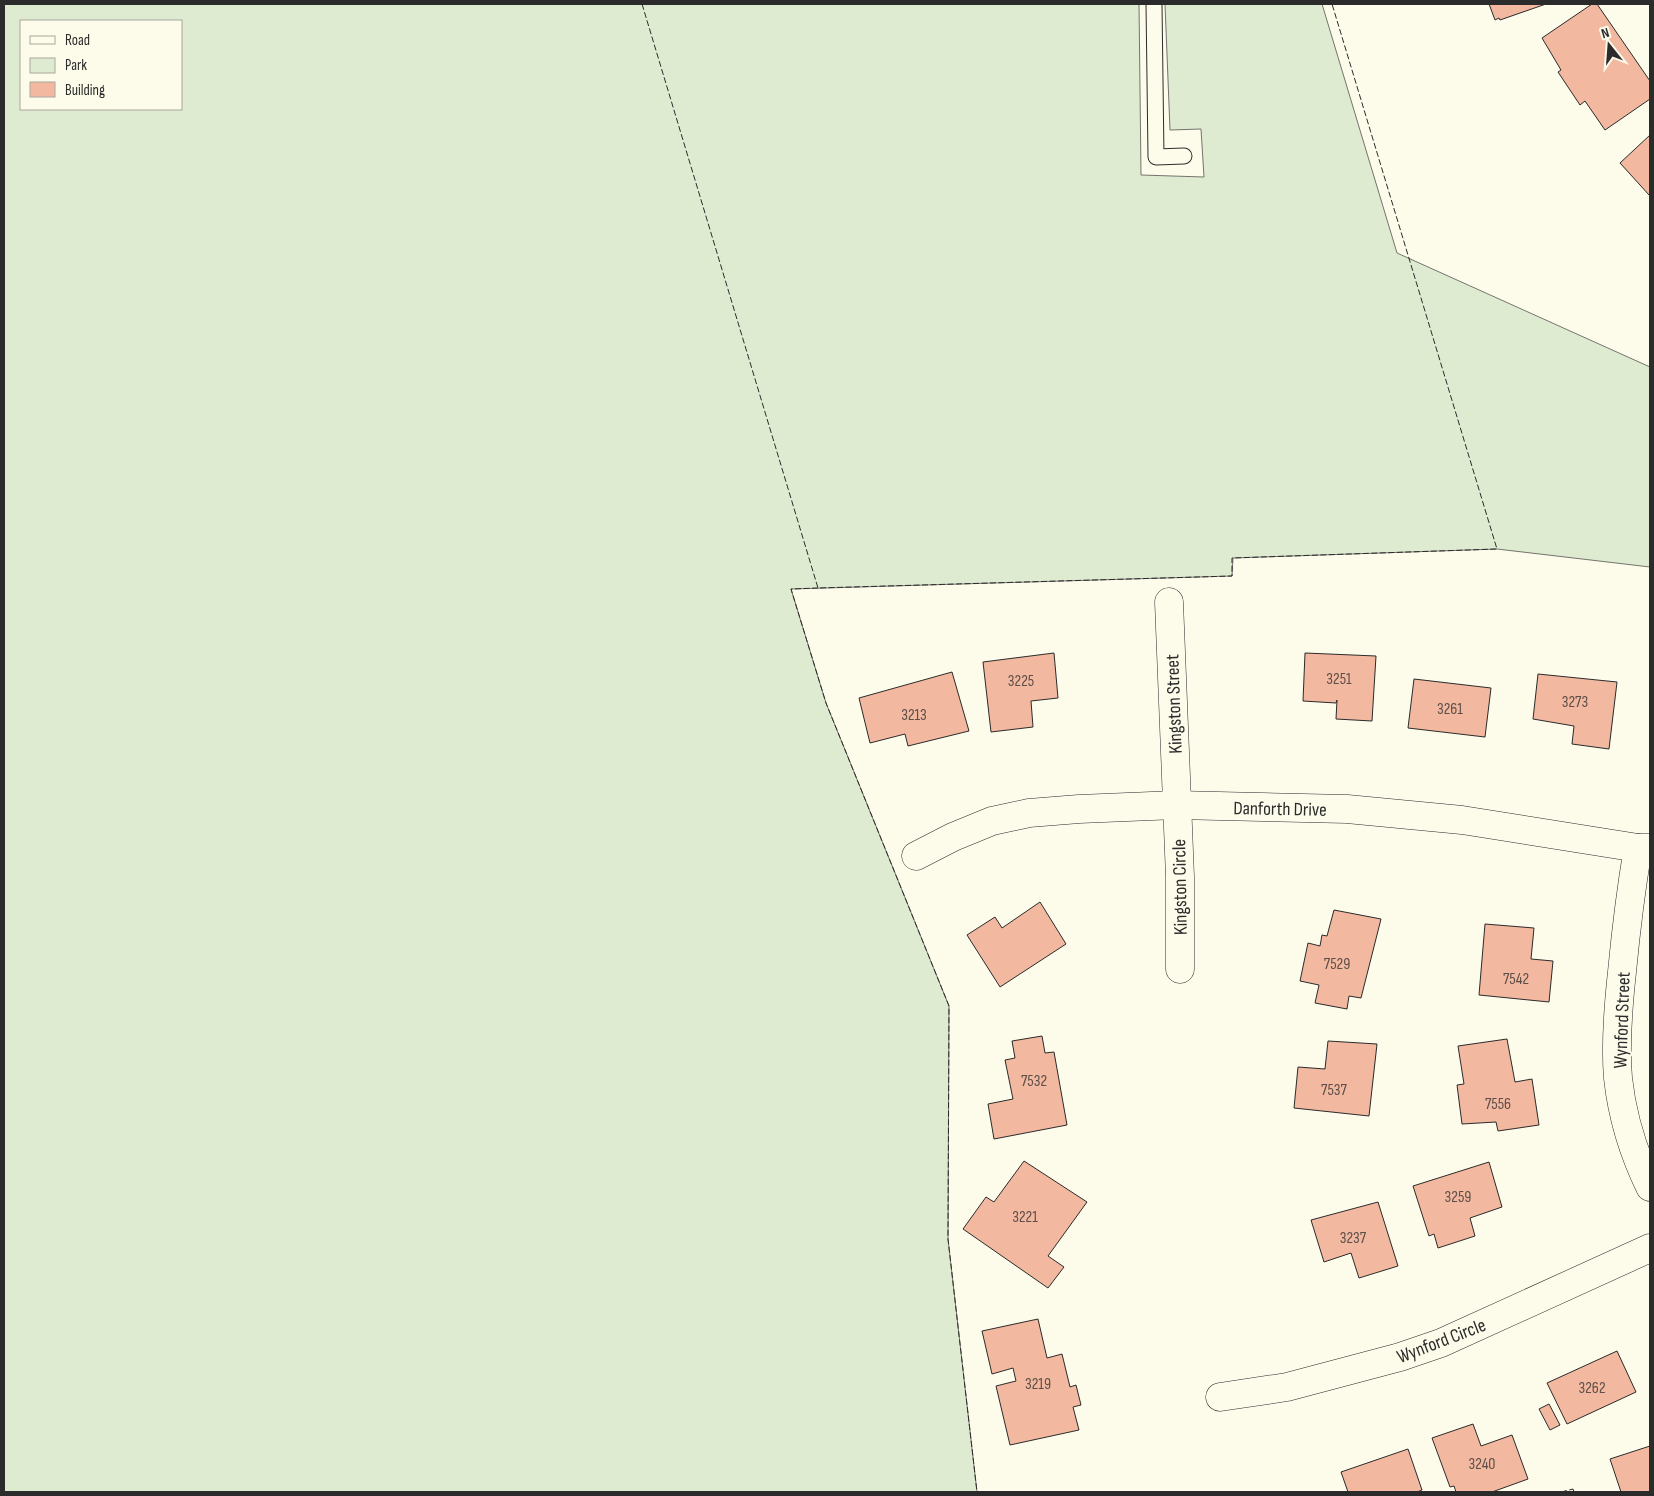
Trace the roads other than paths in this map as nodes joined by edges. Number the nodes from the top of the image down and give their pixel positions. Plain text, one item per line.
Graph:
1 (1154, 4) edge
2 (1184, 156) dead end
3 (1169, 602) dead end
4 (1176, 805) junction
5 (1644, 848) edge
6 (916, 856) dead end
7 (1180, 969) dead end
8 (1650, 1187) edge
9 (1650, 1248) edge
10 (1220, 1397) dead end

1 - 2 lane
3 - 4 street, Kingston Street
4 - 5 street, Danforth Drive
4 - 6 street, Danforth Drive
4 - 7 street, Kingston Circle
5 - 8 street, Wynford Street
9 - 10 street, Wynford Circle

